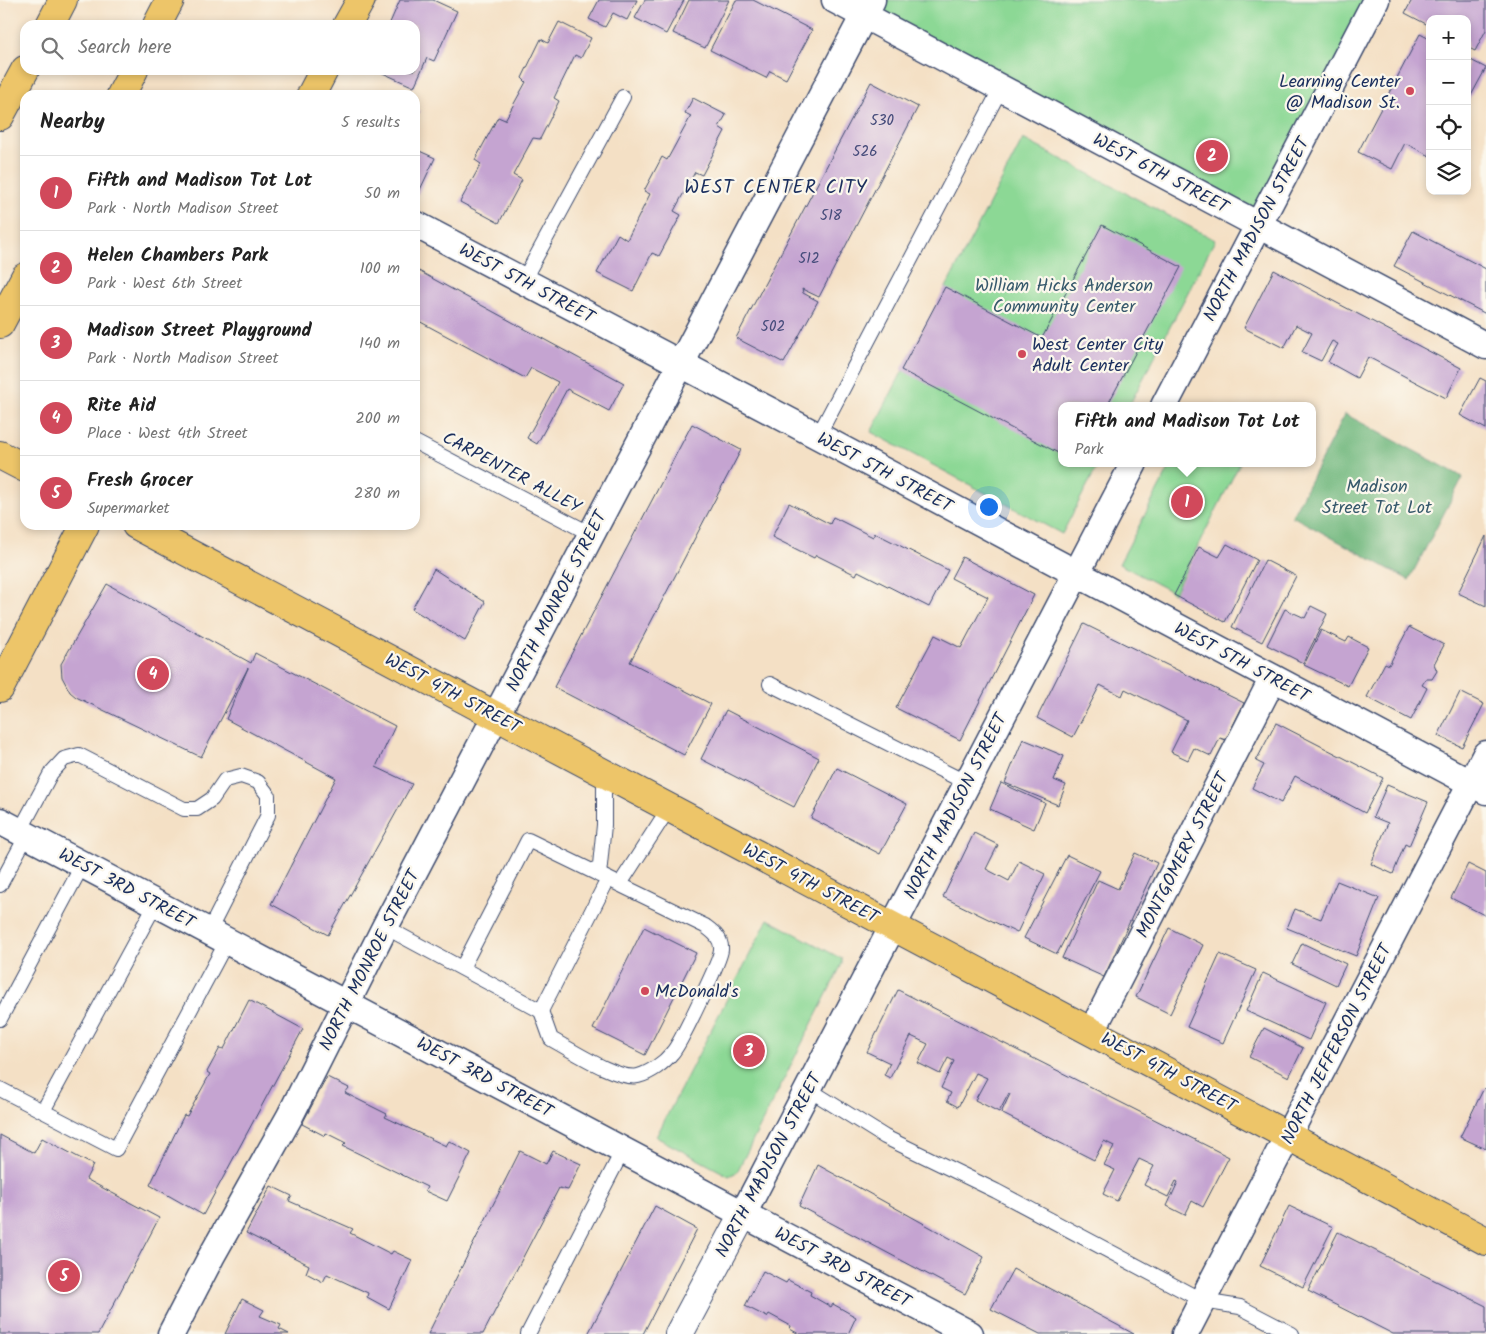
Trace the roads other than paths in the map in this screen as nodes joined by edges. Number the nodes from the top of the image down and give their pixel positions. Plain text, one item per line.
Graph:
1 (63, 0) edge
2 (170, 0) edge
3 (361, 0) edge
4 (836, 0) edge
5 (1376, 0) edge
6 (868, 7) edge
7 (53, 20) edge
8 (160, 20) edge
9 (351, 20) edge
10 (22, 75) edge
11 (131, 75) edge
12 (321, 75) edge
13 (1001, 88) junction
14 (123, 90) edge
15 (314, 90) edge
16 (624, 97) dead end
17 (0, 116) edge
18 (1259, 224) junction
19 (420, 227) edge
20 (523, 281) junction
21 (20, 287) edge
22 (6, 314) edge
23 (1486, 346) edge
24 (681, 364) junction
25 (1166, 402) edge
26 (818, 436) junction
27 (420, 445) edge
28 (0, 455) edge
29 (20, 465) edge
30 (1132, 467) edge
31 (82, 530) edge
32 (145, 530) edge
33 (590, 534) junction
34 (1076, 573) junction
35 (1273, 678) junction
36 (770, 684) dead end
37 (0, 688) edge
38 (496, 716) junction
39 (1486, 754) edge
40 (604, 774) junction
41 (967, 783) junction
42 (1478, 787) edge
43 (669, 808) junction
44 (16, 829) edge
45 (83, 864) junction
46 (609, 879) junction
47 (0, 885) edge
48 (156, 903) junction
49 (893, 926) junction
50 (384, 928) junction
51 (218, 936) junction
52 (462, 968) junction
53 (346, 1003) junction
54 (541, 1011) junction
55 (0, 1019) edge
56 (1092, 1031) junction
57 (0, 1089) edge
58 (808, 1089) junction
59 (43, 1111) junction
60 (1288, 1136) junction
61 (623, 1150) junction
62 (743, 1214) junction
63 (1486, 1241) edge
64 (1203, 1301) junction
65 (171, 1334) edge
66 (528, 1334) edge
67 (679, 1334) edge
68 (970, 1334) edge
69 (1186, 1334) edge
70 (1292, 1334) edge

1 - 7 main road
2 - 8 main road
3 - 9 main road
4 - 6 street, WEST 6TH STREET
5 - 18 street, NORTH MADISON STREET
6 - 13 street, WEST 6TH STREET
6 - 24 street, NORTH MONROE STREET
10 - 17 main road
11 - 14 main road
12 - 15 main road
13 - 18 street, WEST 6TH STREET
13 - 26 lane
16 - 20 lane
18 - 23 street, WEST 6TH STREET
18 - 25 street, NORTH MADISON STREET
19 - 20 street, WEST 5TH STREET
20 - 24 street, WEST 5TH STREET
21 - 22 main road
24 - 26 street, WEST 5TH STREET
24 - 33 street, NORTH MONROE STREET
26 - 34 street, WEST 5TH STREET
27 - 33 lane, CARPENTER ALLEY
28 - 29 main road
30 - 34 street, NORTH MADISON STREET
31 - 37 main road
32 - 38 main road, WEST 4TH STREET
33 - 38 street, NORTH MONROE STREET
34 - 35 street, WEST 5TH STREET
34 - 41 street, NORTH MADISON STREET
35 - 42 street, WEST 5TH STREET
35 - 56 street, MONTGOMERY STREET
36 - 41 lane
38 - 40 main road, WEST 4TH STREET
38 - 50 street, NORTH MONROE STREET
39 - 42 street, NORTH JEFFERSON STREET
40 - 43 main road, WEST 4TH STREET
40 - 46 lane
41 - 49 street, NORTH MADISON STREET
42 - 60 street, NORTH JEFFERSON STREET
43 - 46 lane
43 - 49 main road, WEST 4TH STREET
44 - 45 street, WEST 3RD STREET
44 - 47 lane
44 - 51 lane
45 - 48 street, WEST 3RD STREET
45 - 55 lane
46 - 52 lane
46 - 54 lane
46 - 54 lane
48 - 51 street, WEST 3RD STREET
48 - 59 lane
49 - 56 main road, WEST 4TH STREET
49 - 58 street, NORTH MADISON STREET
50 - 52 lane
50 - 53 street, NORTH MONROE STREET
51 - 53 street, WEST 3RD STREET
51 - 59 lane
52 - 54 lane
53 - 61 street, WEST 3RD STREET
53 - 65 street, NORTH MONROE STREET
56 - 60 main road, WEST 4TH STREET
57 - 59 lane
58 - 62 street, NORTH MADISON STREET
58 - 64 lane
60 - 63 main road, WEST 4TH STREET
60 - 64 street, NORTH JEFFERSON STREET
61 - 62 street, WEST 3RD STREET
61 - 66 lane
62 - 67 street, NORTH MADISON STREET
62 - 68 street, WEST 3RD STREET
64 - 69 street, NORTH JEFFERSON STREET
64 - 70 lane

